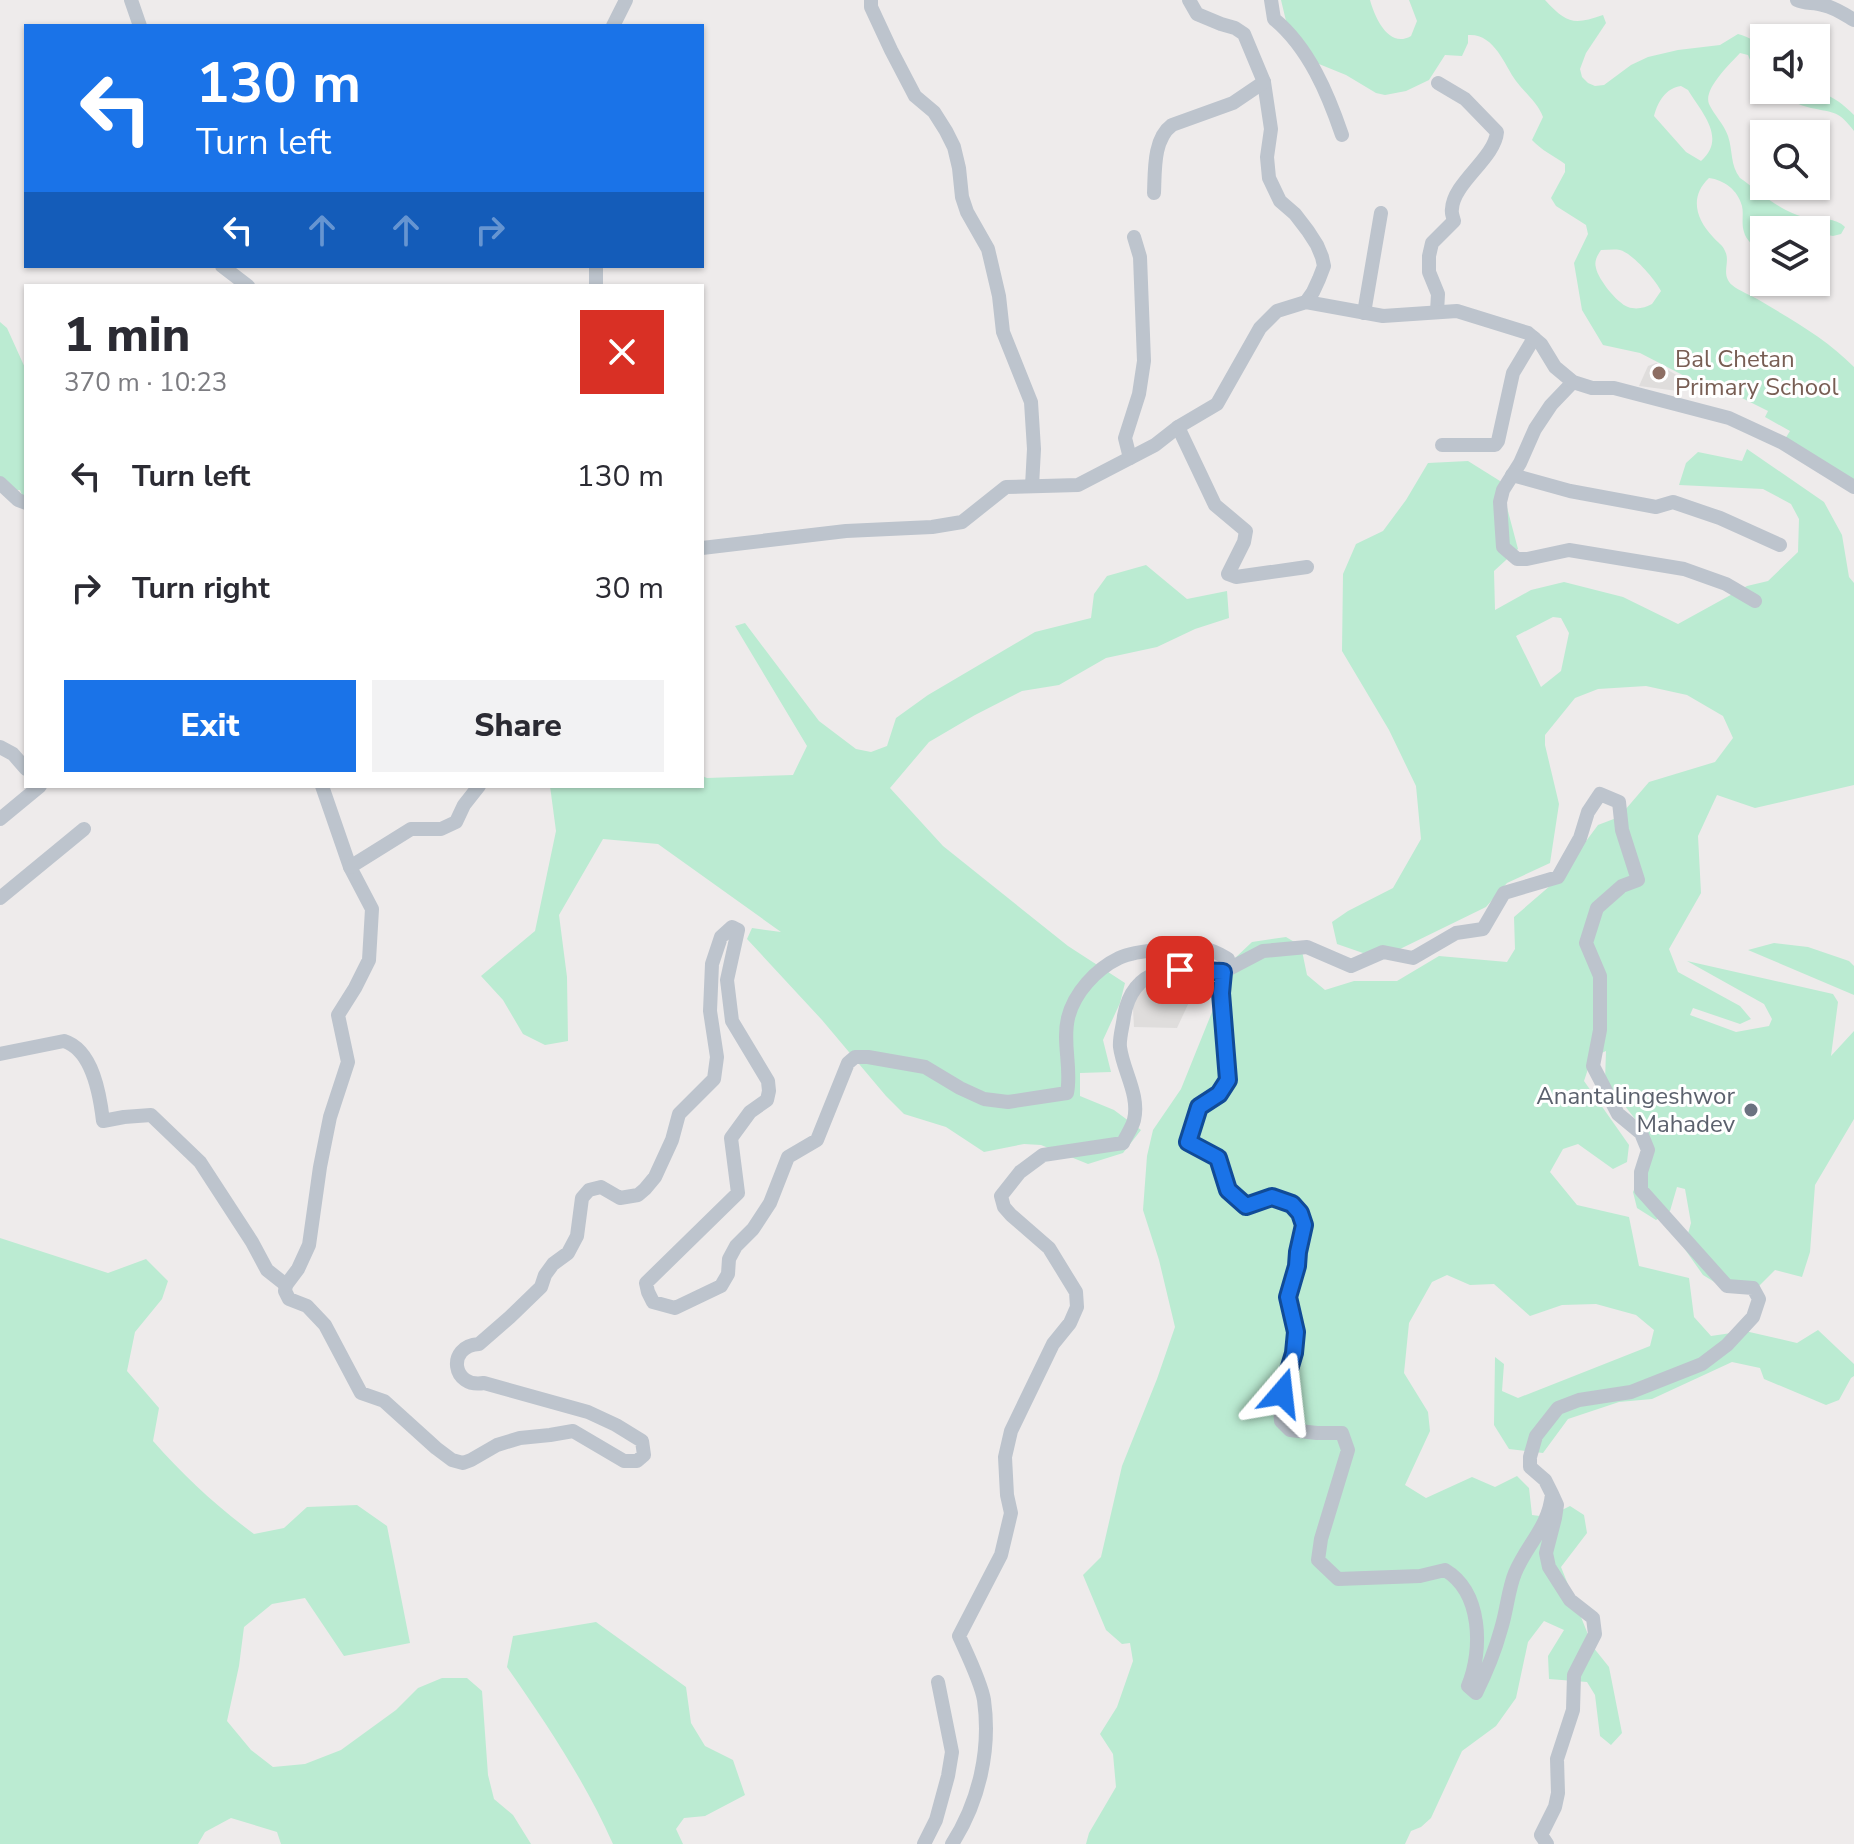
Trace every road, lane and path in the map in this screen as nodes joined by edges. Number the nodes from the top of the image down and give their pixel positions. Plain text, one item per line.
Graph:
1 (131, 0) edge
2 (626, 0) edge
3 (871, 0) edge
4 (1189, 0) edge
5 (1271, 0) edge
6 (1797, 0) edge
7 (1854, 20) edge
8 (139, 24) edge
9 (614, 24) edge
10 (1264, 82) junction
11 (1438, 83) dead end
12 (1342, 135) dead end
13 (1154, 193) dead end
14 (1381, 213) dead end
15 (1134, 237) dead end
16 (225, 268) edge
17 (245, 284) edge
18 (1306, 302) junction
19 (1437, 312) junction
20 (1364, 313) junction
21 (1534, 338) junction
22 (1573, 382) junction
23 (1178, 427) junction
24 (1442, 445) dead end
25 (1130, 458) junction
26 (1512, 475) junction
27 (0, 483) edge
28 (1032, 486) junction
29 (1854, 487) edge
30 (24, 502) edge
31 (1780, 545) dead end
32 (704, 548) edge
33 (1307, 567) dead end
34 (1755, 601) dead end
35 (0, 747) edge
36 (24, 767) edge
37 (38, 788) edge
38 (323, 788) edge
39 (477, 788) edge
40 (0, 819) edge
41 (84, 829) dead end
42 (350, 867) junction
43 (0, 898) edge
44 (1223, 972) junction
45 (0, 1054) edge
46 (286, 1285) junction
47 (1552, 1494) junction
48 (938, 1682) dead end
49 (924, 1844) edge
50 (952, 1844) edge
51 (1547, 1844) edge

1 - 8 street
2 - 9 street
3 - 28 street
4 - 10 street
5 - 12 street
6 - 7 street
10 - 13 street
10 - 18 street
11 - 19 street
14 - 20 street
15 - 25 street
16 - 17 street
18 - 20 street
18 - 23 street
19 - 20 street
19 - 21 street
21 - 22 street
21 - 24 street
22 - 26 street
22 - 29 street
23 - 25 street
23 - 33 street
25 - 28 street
26 - 31 street
26 - 34 street
27 - 30 street
28 - 32 street
35 - 36 street
37 - 40 street
38 - 42 street
39 - 42 street
41 - 43 street
42 - 46 street
44 - 46 street
44 - 47 street
44 - 47 street
44 - 50 street
45 - 46 street
47 - 51 street
48 - 49 street

